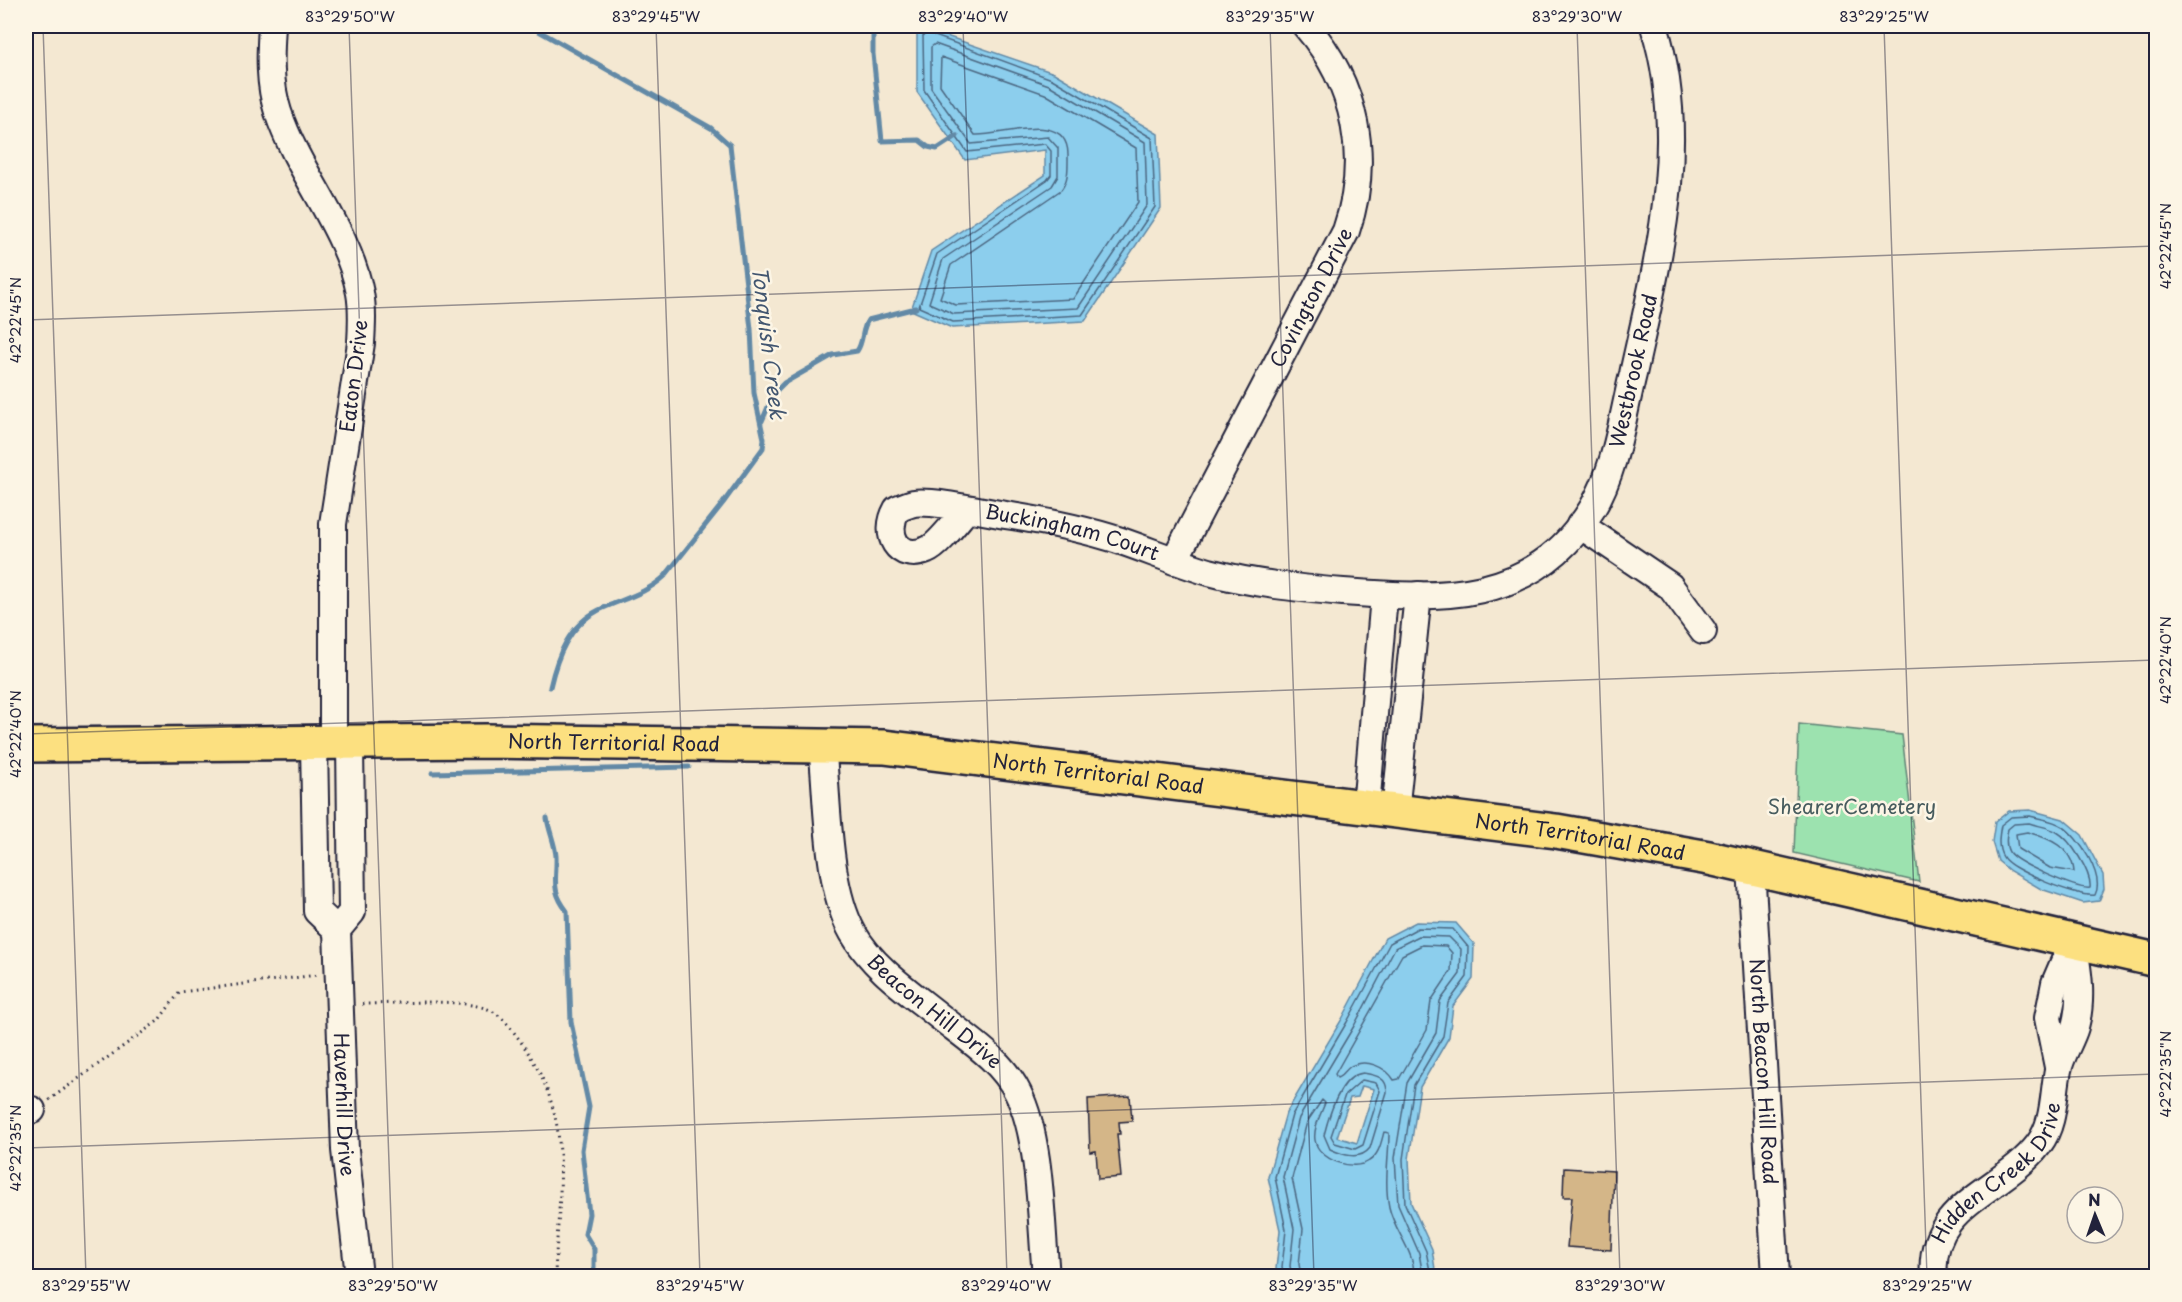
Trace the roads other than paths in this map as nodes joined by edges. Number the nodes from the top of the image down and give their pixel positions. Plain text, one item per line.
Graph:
1 (272, 26) edge
2 (1306, 26) edge
3 (1654, 26) edge
4 (967, 509) dead end
5 (1580, 525) junction
6 (1174, 561) junction
7 (1418, 595) junction
8 (1384, 596) junction
9 (1703, 632) dead end
10 (332, 744) junction
11 (26, 745) edge
12 (822, 745) junction
13 (1381, 810) junction
14 (1751, 868) junction
15 (337, 930) junction
16 (2073, 941) junction
17 (2157, 960) edge
18 (359, 1276) edge
19 (1046, 1276) edge
20 (1776, 1276) edge
21 (1934, 1276) edge

1 - 10 street, Eaton Drive
2 - 6 street, Covington Drive
3 - 5 street, Westbrook Road
4 - 6 street, Buckingham Court
5 - 7 street, Westbrook Road
5 - 9 street
6 - 8 street, Westbrook Road
7 - 8 street, Westbrook Road
7 - 13 street
8 - 13 street
10 - 11 main road, North Territorial Road
10 - 12 main road, North Territorial Road
10 - 15 street
10 - 15 street
12 - 13 main road, North Territorial Road
12 - 19 street, Beacon Hill Drive
13 - 14 main road, North Territorial Road
14 - 16 main road, North Territorial Road
14 - 20 street, North Beacon Hill Road
15 - 18 street, Haverhill Drive
16 - 17 main road, North Territorial Road
16 - 21 street, Hidden Creek Drive

